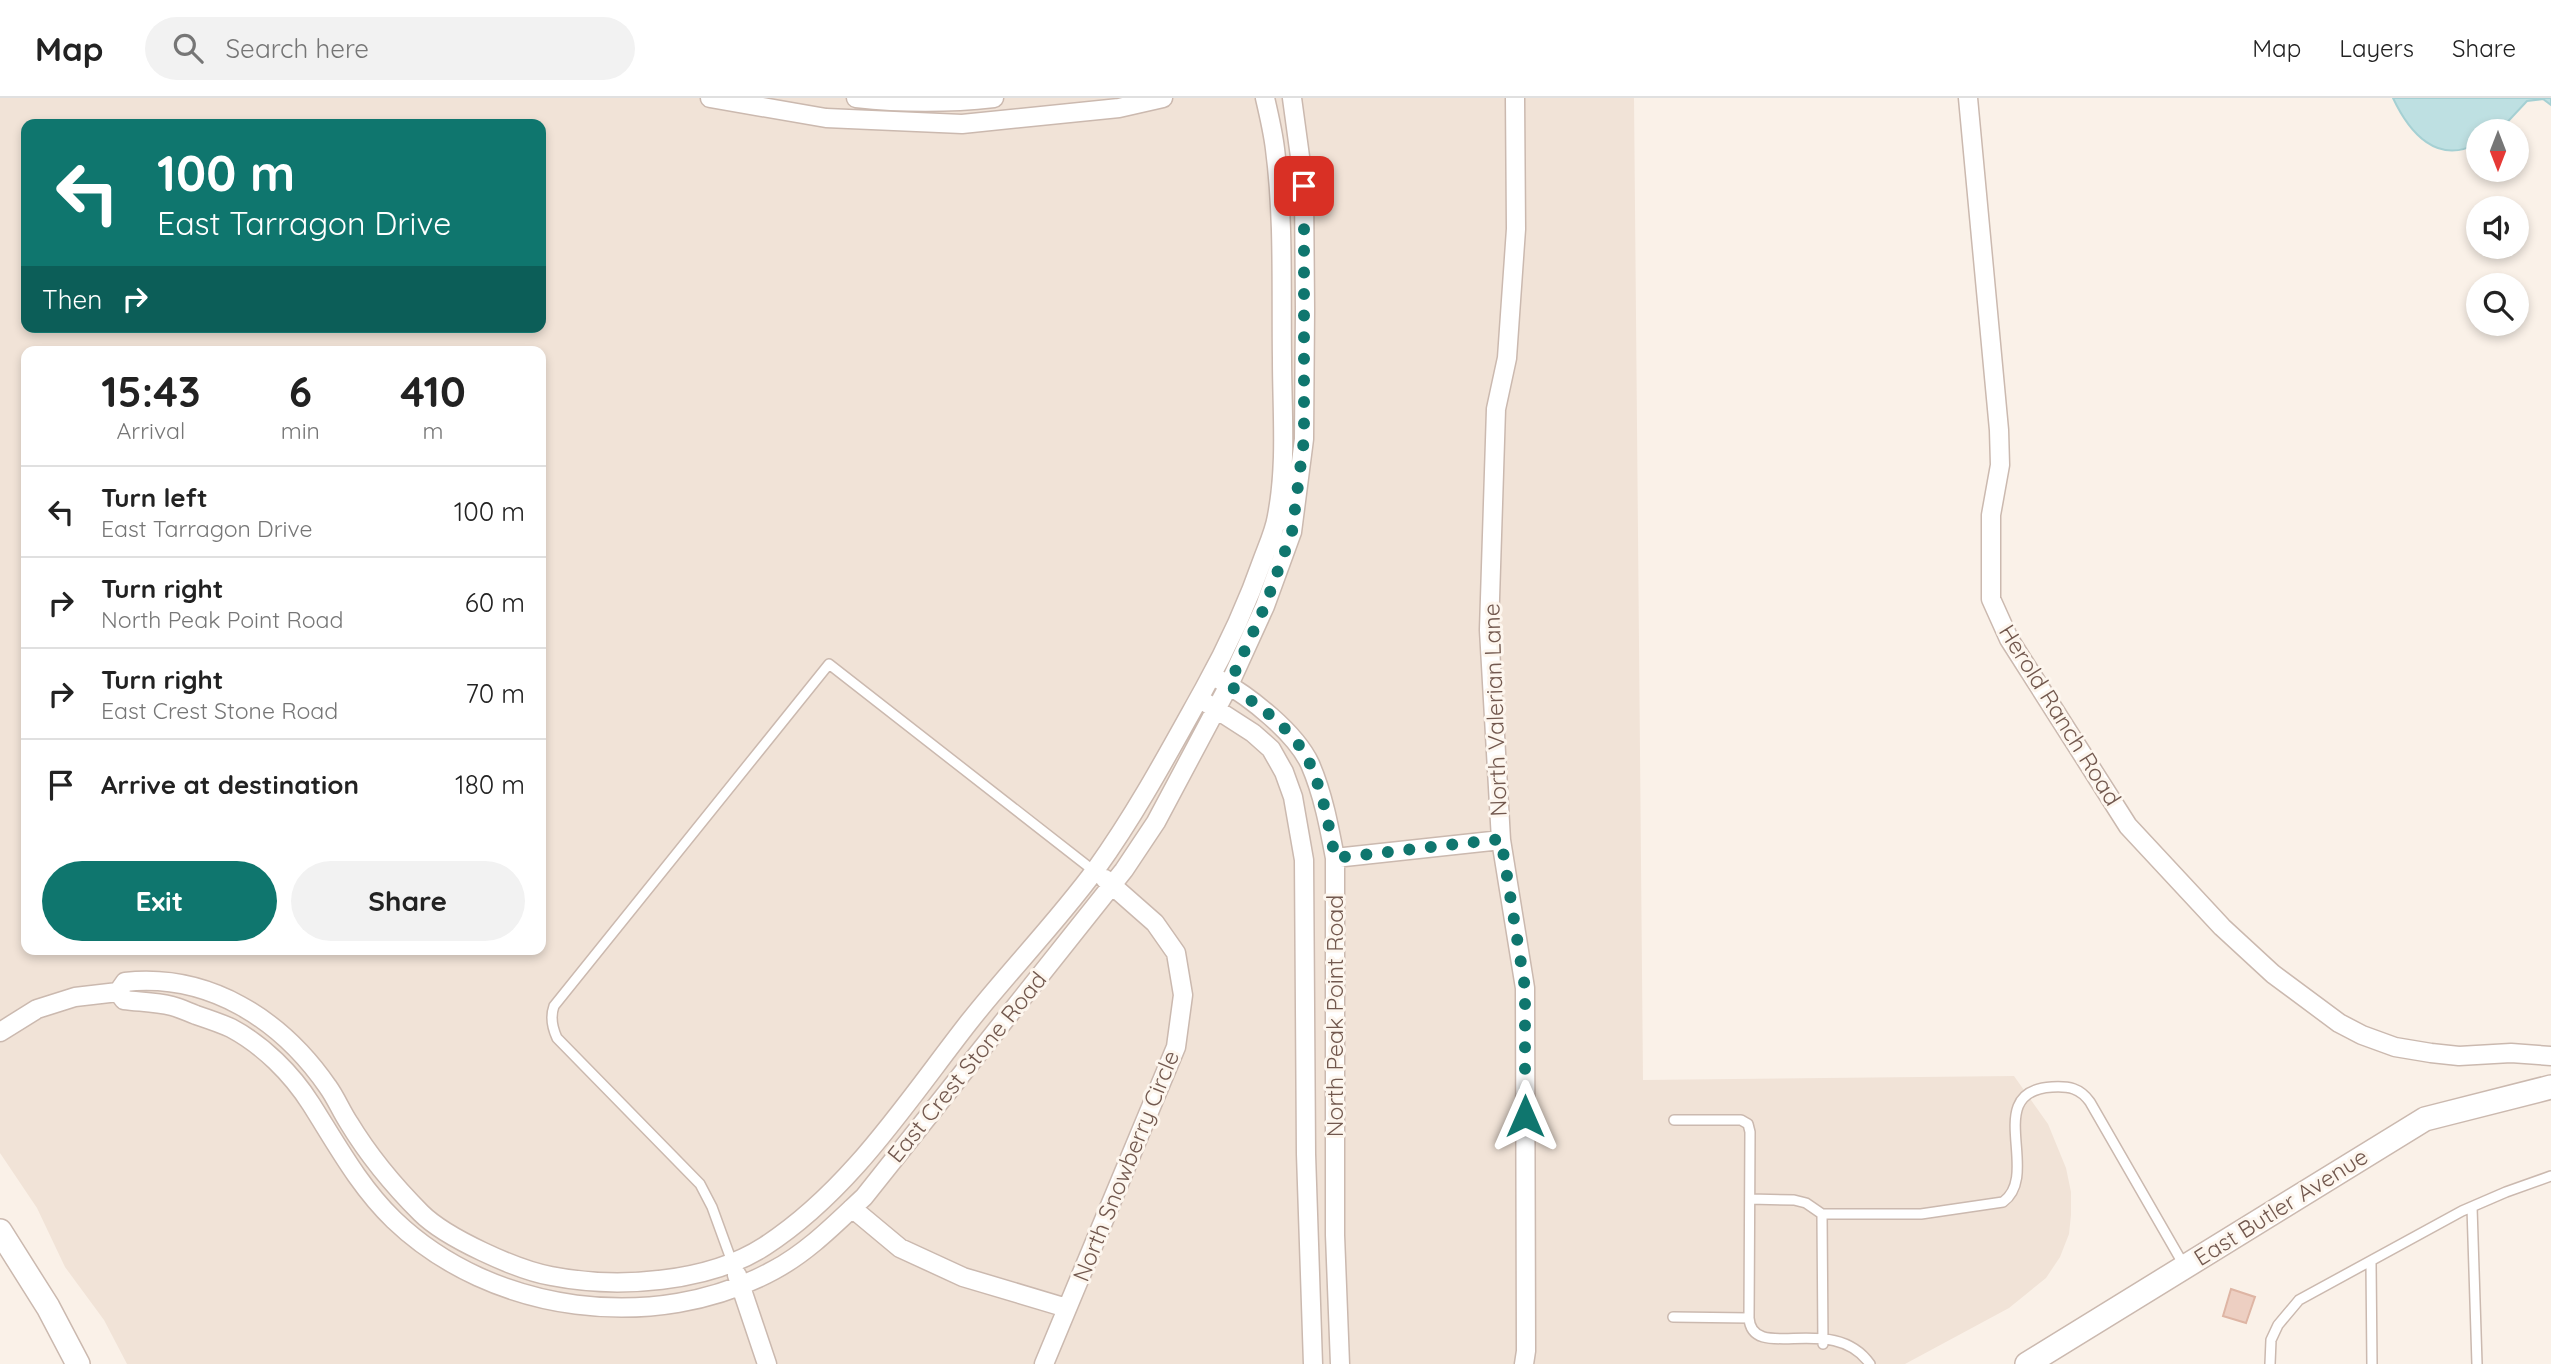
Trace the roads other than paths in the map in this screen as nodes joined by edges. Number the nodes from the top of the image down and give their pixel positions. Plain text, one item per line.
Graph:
1 (710, 98) edge
2 (856, 98) edge
3 (994, 98) edge
4 (1163, 98) edge
5 (1265, 98) edge
6 (1292, 98) edge
7 (1515, 98) edge
8 (1968, 98) edge
9 (1212, 675) junction
10 (1229, 685) junction
11 (1199, 698) junction
12 (1216, 708) junction
13 (1501, 839) junction
14 (1335, 858) junction
15 (1094, 870) junction
16 (1112, 885) junction
17 (118, 992) junction
18 (0, 1032) edge
19 (2551, 1056) edge
20 (2551, 1087) edge
21 (1674, 1120) dead end
22 (2551, 1177) edge
23 (1750, 1199) junction
24 (2472, 1207) junction
25 (852, 1208) junction
26 (1822, 1214) junction
27 (0, 1231) edge
28 (732, 1262) junction
29 (2371, 1263) junction
30 (2185, 1267) junction
31 (741, 1284) junction
32 (1068, 1308) junction
33 (1673, 1317) dead end
34 (1749, 1318) junction
35 (1754, 1342) dead end
36 (1823, 1345) junction
37 (1799, 1349) dead end
38 (78, 1364) edge
39 (768, 1364) edge
40 (1044, 1364) edge
41 (1313, 1364) edge
42 (1340, 1364) edge
43 (1524, 1364) edge
44 (1870, 1364) edge
45 (2027, 1364) edge
46 (2270, 1364) edge
47 (2372, 1364) edge
48 (2477, 1364) edge

1 - 4 street
2 - 3 street
5 - 9 street, East Crest Stone Road
6 - 10 street, East Crest Stone Road
7 - 13 street, North Valerian Lane
8 - 19 street, Herold Ranch Road
9 - 10 street, North Peak Point Road
9 - 11 street, East Crest Stone Road
10 - 12 street, East Crest Stone Road
10 - 14 street, North Peak Point Road
11 - 12 street, North Peak Point Road
11 - 15 street, East Crest Stone Road
12 - 16 street, East Crest Stone Road
12 - 41 street, North Peak Point Road
13 - 14 street
13 - 43 street, North Valerian Lane
14 - 42 street, North Peak Point Road
15 - 16 street, North Snowberry Circle
15 - 28 street, East Crest Stone Road
15 - 28 lane
16 - 25 street, East Crest Stone Road
16 - 32 street, North Snowberry Circle
17 - 18 street, East Crest Stone Road
17 - 28 street, East Crest Stone Road
17 - 31 street, East Crest Stone Road
20 - 30 street, East Butler Avenue
21 - 23 lane
22 - 24 lane
23 - 26 lane
23 - 34 lane
24 - 29 lane
24 - 48 lane
25 - 31 street, East Crest Stone Road
25 - 32 street
26 - 30 lane
26 - 36 lane
27 - 38 street
28 - 31 street
29 - 46 lane
29 - 47 lane
30 - 45 street, East Butler Avenue
31 - 39 street
32 - 40 street, North Snowberry Circle
33 - 34 lane
34 - 35 lane
36 - 37 lane
36 - 44 lane

